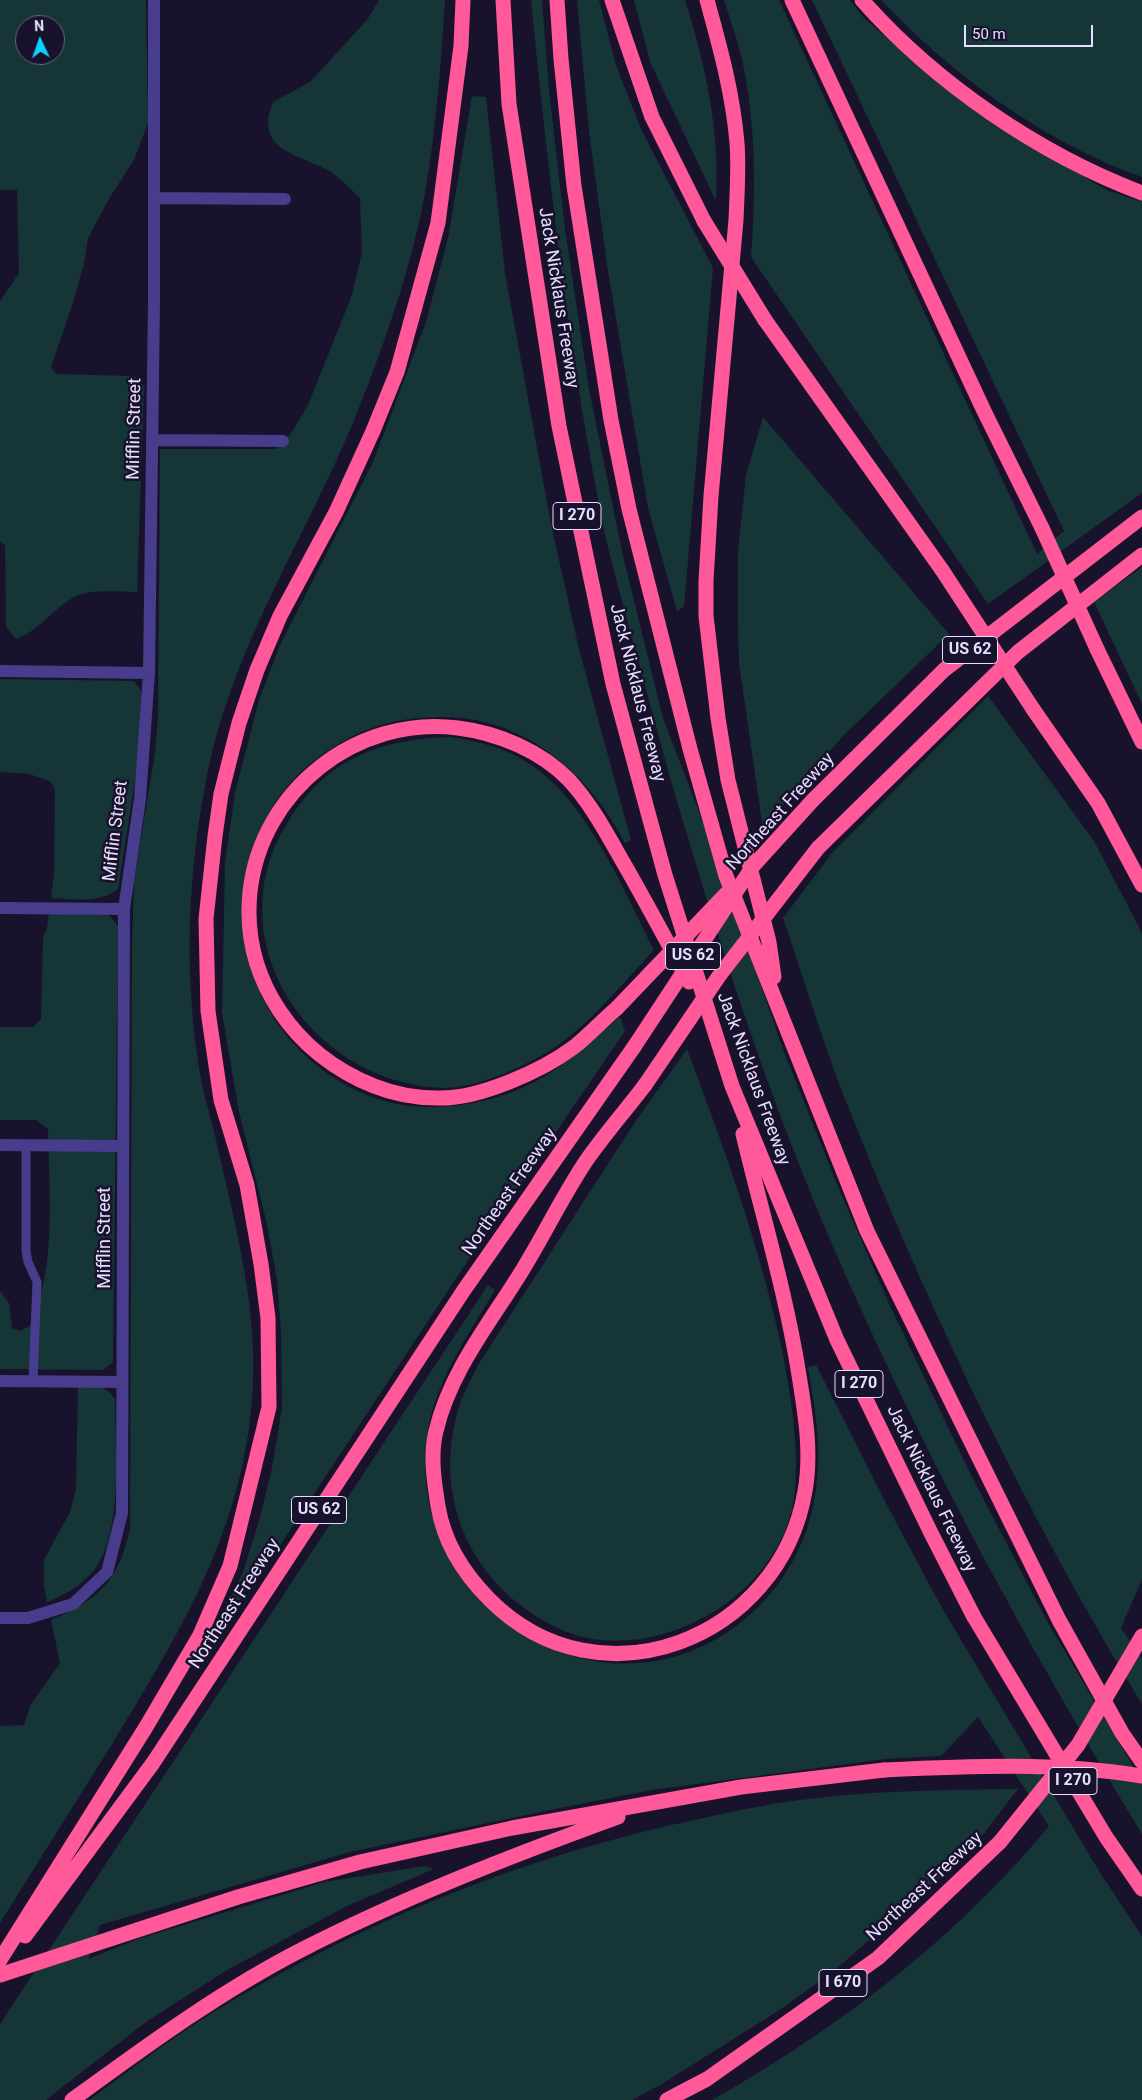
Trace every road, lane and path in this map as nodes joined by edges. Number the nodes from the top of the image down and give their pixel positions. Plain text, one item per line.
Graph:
1 (154, 0) edge
2 (463, 0) edge
3 (503, 0) edge
4 (557, 0) edge
5 (612, 0) edge
6 (707, 0) edge
7 (792, 0) edge
8 (862, 0) edge
9 (1142, 193) edge
10 (154, 198) junction
11 (285, 199) dead end
12 (152, 440) junction
13 (283, 441) dead end
14 (1142, 517) edge
15 (1142, 555) edge
16 (0, 671) edge
17 (149, 673) junction
18 (1142, 742) edge
19 (752, 866) junction
20 (1142, 885) edge
21 (0, 908) edge
22 (124, 909) junction
23 (777, 999) junction
24 (710, 1021) junction
25 (732, 1086) junction
26 (0, 1145) edge
27 (26, 1145) junction
28 (122, 1146) junction
29 (0, 1381) edge
30 (33, 1381) junction
31 (122, 1382) junction
32 (0, 1618) edge
33 (1142, 1636) edge
34 (1142, 1762) edge
35 (1142, 1776) edge
36 (654, 1803) junction
37 (1142, 1889) edge
38 (0, 1960) edge
39 (0, 1971) edge
40 (0, 1975) edge
41 (72, 2100) edge
42 (667, 2100) edge

1 - 10 street, Mifflin Street
2 - 38 highway
3 - 24 highway, Jack Nicklaus Freeway / I 270
4 - 23 highway, Jack Nicklaus Freeway
5 - 20 highway, bridge
6 - 23 highway
7 - 18 highway, bridge
8 - 9 highway
10 - 11 street
10 - 12 street, Mifflin Street
12 - 13 street
12 - 17 street, Mifflin Street
14 - 19 highway, Northeast Freeway / US 62
15 - 25 highway, bridge
16 - 17 street
17 - 22 street, Mifflin Street
19 - 24 highway, bridge
19 - 39 highway, Northeast Freeway / US 62, bridge
21 - 22 street
22 - 28 street, Mifflin Street
23 - 34 highway, Jack Nicklaus Freeway
24 - 25 highway, Jack Nicklaus Freeway / I 270
25 - 37 highway, Jack Nicklaus Freeway / I 270
26 - 27 street
27 - 28 street
27 - 30 lane
28 - 31 street, Mifflin Street
29 - 30 street
30 - 31 street
31 - 32 street, Mifflin Street
33 - 42 highway, Northeast Freeway / I 670, bridge
35 - 36 highway, bridge
36 - 40 highway
36 - 41 highway

